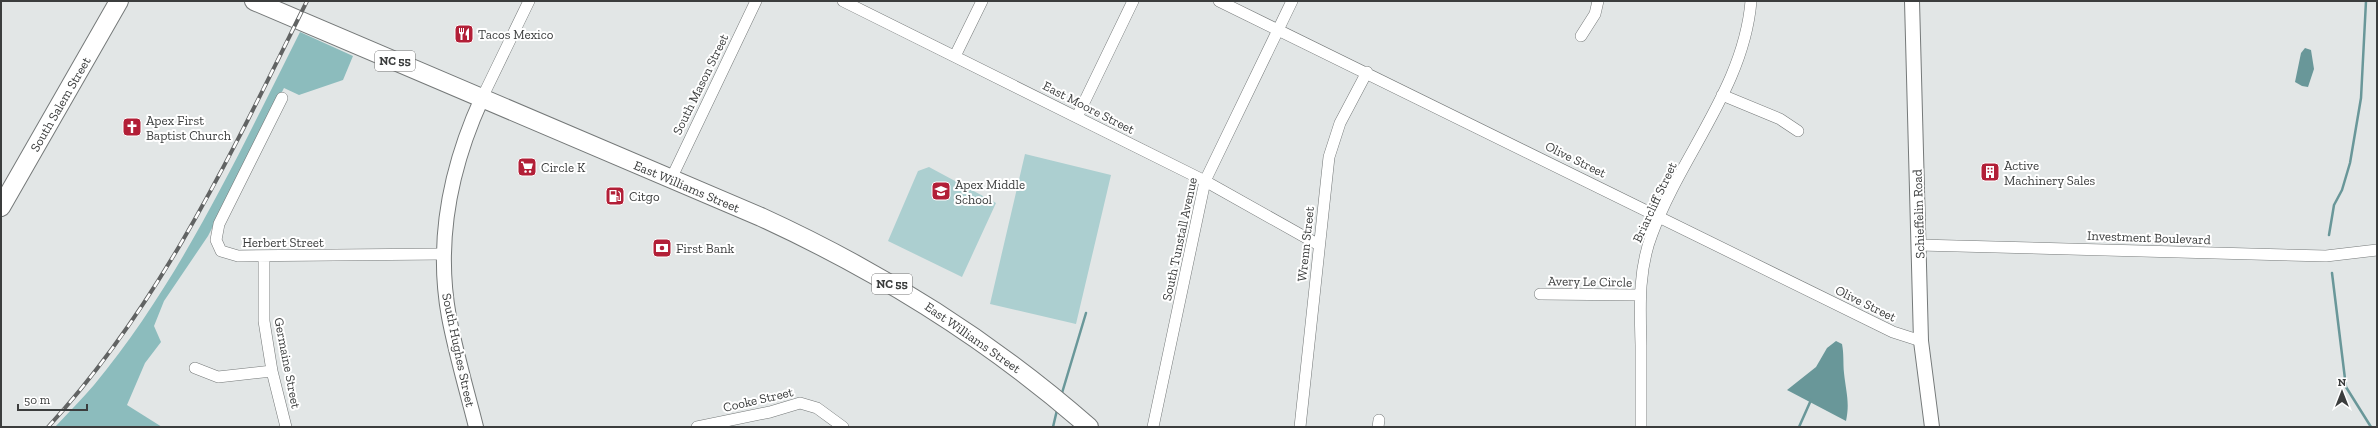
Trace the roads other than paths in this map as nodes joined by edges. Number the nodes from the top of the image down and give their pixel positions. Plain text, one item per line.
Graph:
1 (119, 1) edge
2 (254, 1) edge
3 (529, 1) edge
4 (756, 1) edge
5 (843, 1) edge
6 (982, 1) edge
7 (1133, 1) edge
8 (1219, 1) edge
9 (1292, 1) edge
10 (1598, 1) edge
11 (1751, 1) edge
12 (1912, 1) edge
13 (1278, 30) junction
14 (1581, 36) dead end
15 (955, 56) junction
16 (1367, 72) junction
17 (1722, 95) junction
18 (282, 98) dead end
19 (482, 98) junction
20 (1077, 117) junction
21 (1798, 131) dead end
22 (671, 179) junction
23 (1205, 181) junction
24 (1, 206) edge
25 (1659, 217) junction
26 (1319, 245) junction
27 (1919, 245) junction
28 (2377, 250) edge
29 (443, 254) junction
30 (264, 256) junction
31 (1540, 294) dead end
32 (1640, 295) junction
33 (1921, 341) junction
34 (195, 368) dead end
35 (272, 371) junction
36 (286, 427) edge
37 (476, 427) edge
38 (697, 427) edge
39 (842, 427) edge
40 (1089, 427) edge
41 (1153, 427) edge
42 (1300, 427) edge
43 (1641, 427) edge
44 (1932, 427) edge

1 - 24 main road, South Salem Street
2 - 19 main road, East Williams Street / NC 55
3 - 19 street, South Hughes Street
4 - 22 street, South Mason Street
5 - 15 street, East Moore Street
6 - 15 street
7 - 20 street
8 - 13 street, Olive Street
9 - 13 street, South Tunstall Avenue
10 - 14 street
11 - 17 street, Briarcliff Street
12 - 27 street, Schieffelin Road
13 - 16 street, Olive Street
13 - 23 street, South Tunstall Avenue
15 - 20 street, East Moore Street
16 - 25 street, Olive Street
16 - 26 street, Wrenn Street
17 - 21 street
17 - 25 street, Briarcliff Street
18 - 30 street, Herbert Street
19 - 22 main road, East Williams Street / NC 55
19 - 29 street, South Hughes Street
20 - 23 street, East Moore Street
22 - 40 main road, East Williams Street / NC 55
23 - 26 street, East Moore Street
23 - 41 street, South Tunstall Avenue
25 - 32 street, Briarcliff Street
25 - 33 street, Olive Street
26 - 42 street, Wrenn Street
27 - 28 street, Investment Boulevard
27 - 33 street, Schieffelin Road
29 - 30 street, Herbert Street
29 - 37 street, South Hughes Street
30 - 35 street, Germaine Street
31 - 32 street, Avery Le Circle
32 - 43 street, Briarcliff Street
33 - 44 street, Schieffelin Road
34 - 35 street
35 - 36 street, Germaine Street
38 - 39 street, Cooke Street

